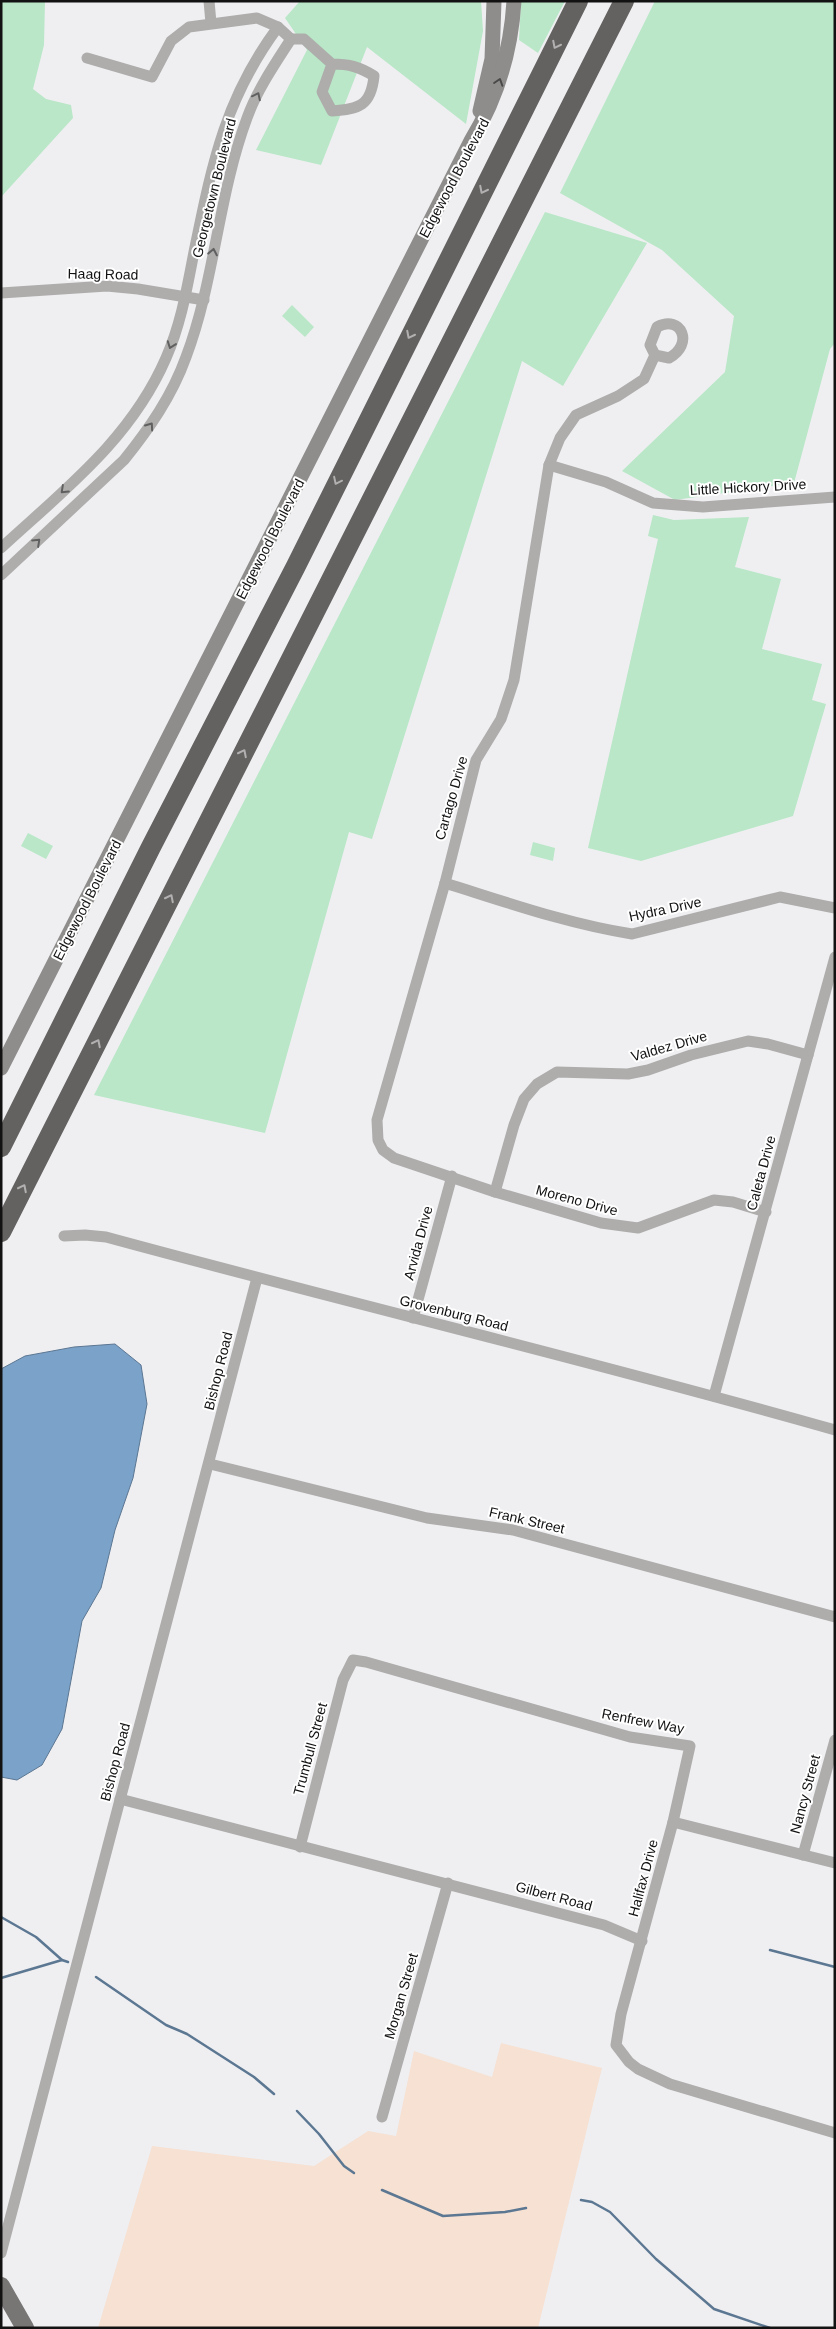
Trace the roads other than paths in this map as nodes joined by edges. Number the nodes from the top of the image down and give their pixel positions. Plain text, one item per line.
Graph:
1 (208, 1) edge
2 (494, 1) edge
3 (514, 1) edge
4 (578, 1) edge
5 (624, 1) edge
6 (211, 23) junction
7 (278, 27) junction
8 (291, 39) junction
9 (86, 58) dead end
10 (332, 64) junction
11 (230, 110) junction
12 (247, 116) junction
13 (471, 142) junction
14 (1, 293) edge
15 (185, 298) junction
16 (204, 300) junction
17 (655, 354) dead end
18 (549, 465) junction
19 (835, 497) edge
20 (1, 548) edge
21 (1, 575) edge
22 (445, 883) junction
23 (835, 908) edge
24 (103, 946) junction
25 (835, 957) edge
26 (808, 1055) junction
27 (1, 1068) edge
28 (1, 1129) edge
29 (1, 1148) edge
30 (384, 1150) joint
31 (452, 1176) junction
32 (495, 1192) junction
33 (766, 1212) junction
34 (1, 1232) edge
35 (64, 1236) dead end
36 (258, 1278) junction
37 (412, 1318) junction
38 (714, 1396) junction
39 (835, 1430) edge
40 (210, 1464) junction
41 (835, 1617) edge
42 (353, 1660) joint
43 (835, 1740) edge
44 (120, 1799) junction
45 (673, 1822) junction
46 (300, 1847) junction
47 (803, 1855) junction
48 (835, 1863) edge
49 (448, 1883) junction
50 (642, 1941) junction
51 (382, 2116) dead end
52 (835, 2133) edge
53 (1, 2253) edge
54 (1, 2286) edge
55 (25, 2328) edge

1 - 6 street
2 - 13 street
13 -> 3 street, Edgewood Boulevard
4 -> 24 highway
34 -> 5 highway
6 - 7 street
6 - 9 street
7 - 8 street
7 - 11 street, Georgetown Boulevard
8 - 10 street
12 -> 8 street, Georgetown Boulevard
10 - 10 street
11 - 12 street
11 - 15 street, Georgetown Boulevard
16 -> 12 street, Georgetown Boulevard
13 - 27 street, Edgewood Boulevard
14 - 15 street, Haag Road
15 - 16 street, Haag Road
15 -> 20 street, Georgetown Boulevard
21 -> 16 street, Georgetown Boulevard
17 - 18 street, Cartago Drive
18 - 19 street, Little Hickory Drive
18 - 22 street, Cartago Drive
22 - 23 street, Hydra Drive
22 - 30 street, Cartago Drive
24 - 28 highway
24 - 29 highway
25 - 26 street, Caleta Drive
26 - 32 street, Valdez Drive
26 - 33 street, Caleta Drive
30 - 31 street, Moreno Drive
31 - 32 street, Moreno Drive
31 - 37 street, Arvida Drive
32 - 33 street, Moreno Drive
33 - 38 street, Caleta Drive
35 - 36 street, Grovenburg Road
36 - 37 street, Grovenburg Road
36 - 40 street, Bishop Road
37 - 38 street, Grovenburg Road
38 - 39 street, Grovenburg Road
40 - 41 street, Frank Street
40 - 44 street, Bishop Road
42 - 45 street, Renfrew Way
42 - 46 street, Trumbull Street
43 - 47 street, Nancy Street
44 - 46 street, Gilbert Road
44 - 53 street, Bishop Road
45 - 47 street
45 - 50 street, Halifax Drive
46 - 49 street, Gilbert Road
47 - 48 street
49 - 50 street, Gilbert Road
49 - 51 street, Morgan Street
50 - 52 street
54 - 55 main road

